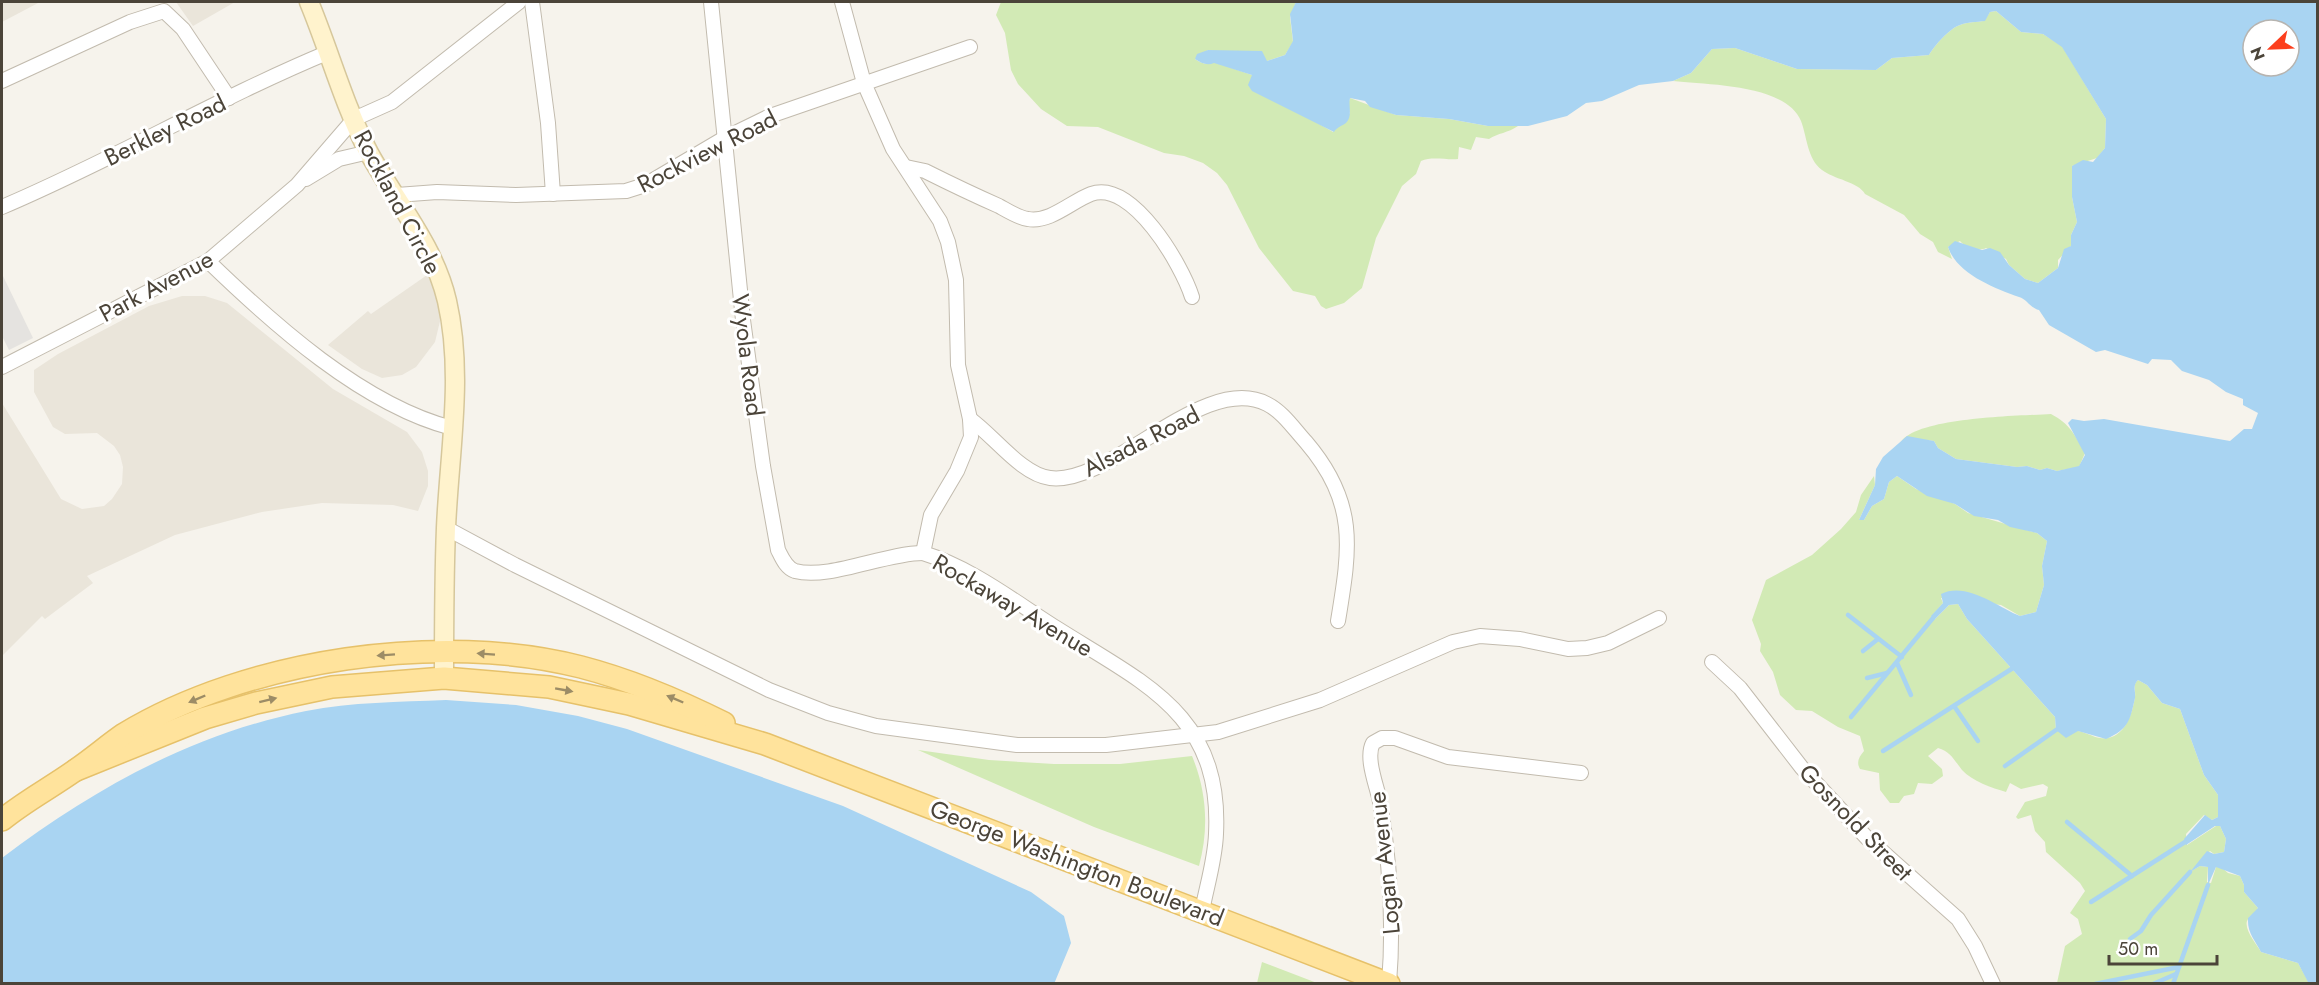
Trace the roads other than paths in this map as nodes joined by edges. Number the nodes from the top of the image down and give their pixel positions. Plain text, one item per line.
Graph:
1 (309, 2) edge
2 (519, 2) edge
3 (532, 2) edge
4 (711, 2) edge
5 (842, 2) edge
6 (970, 47) dead end
7 (330, 52) junction
8 (2, 81) edge
9 (864, 83) junction
10 (229, 98) junction
11 (354, 119) junction
12 (723, 139) junction
13 (369, 152) junction
14 (906, 167) junction
15 (297, 185) junction
16 (553, 194) junction
17 (397, 195) junction
18 (2, 207) edge
19 (208, 261) junction
20 (1192, 297) dead end
21 (2, 367) edge
22 (970, 419) junction
23 (452, 428) junction
24 (446, 528) junction
25 (923, 553) junction
26 (1659, 618) dead end
27 (1338, 621) dead end
28 (444, 652) junction
29 (1712, 662) dead end
30 (444, 678) junction
31 (1195, 736) junction
32 (765, 744) junction
33 (76, 770) junction
34 (1581, 773) dead end
35 (2, 820) edge
36 (1202, 910) junction
37 (1361, 978) edge
38 (1389, 984) edge
39 (1993, 984) edge

1 - 7 street, Rockland Circle
2 - 11 street, Park Avenue
3 - 16 street
4 - 12 street, Wyola Road
5 - 9 street, Rockaway Avenue
6 - 9 street, Rockview Road
7 - 10 street, Berkley Road
7 - 11 street, Rockland Circle
8 - 10 street
9 - 12 street, Rockview Road
9 - 14 street, Rockaway Avenue
10 - 18 street, Berkley Road
11 - 13 street, Rockland Circle
11 - 15 street, Park Avenue
12 - 16 street, Rockview Road
12 - 25 street, Wyola Road
13 - 15 street, Park Avenue
13 - 17 street, Rockland Circle
14 - 20 street
14 - 22 street, Rockaway Avenue
15 - 19 street, Park Avenue
16 - 17 street, Rockview Road
17 - 23 street, Rockland Circle
19 - 21 street, Park Avenue
19 - 23 street
22 - 25 street, Rockaway Avenue
22 - 27 street, Alsada Road
23 - 24 street, Rockland Circle
24 - 28 street, Rockland Circle
24 - 31 street
25 - 31 street, Rockaway Avenue
26 - 31 street
28 - 30 street, Rockland Circle
32 -> 28 main road, George Washington Boulevard
28 -> 33 main road, George Washington Boulevard
29 - 39 street, Gosnold Street
30 -> 32 main road, George Washington Boulevard
33 -> 30 main road, George Washington Boulevard
31 - 36 street, Rockaway Avenue
32 - 36 main road, George Washington Boulevard
33 - 35 main road, George Washington Boulevard
34 - 38 street, Logan Avenue
36 - 37 main road, George Washington Boulevard
37 - 38 main road, George Washington Boulevard

